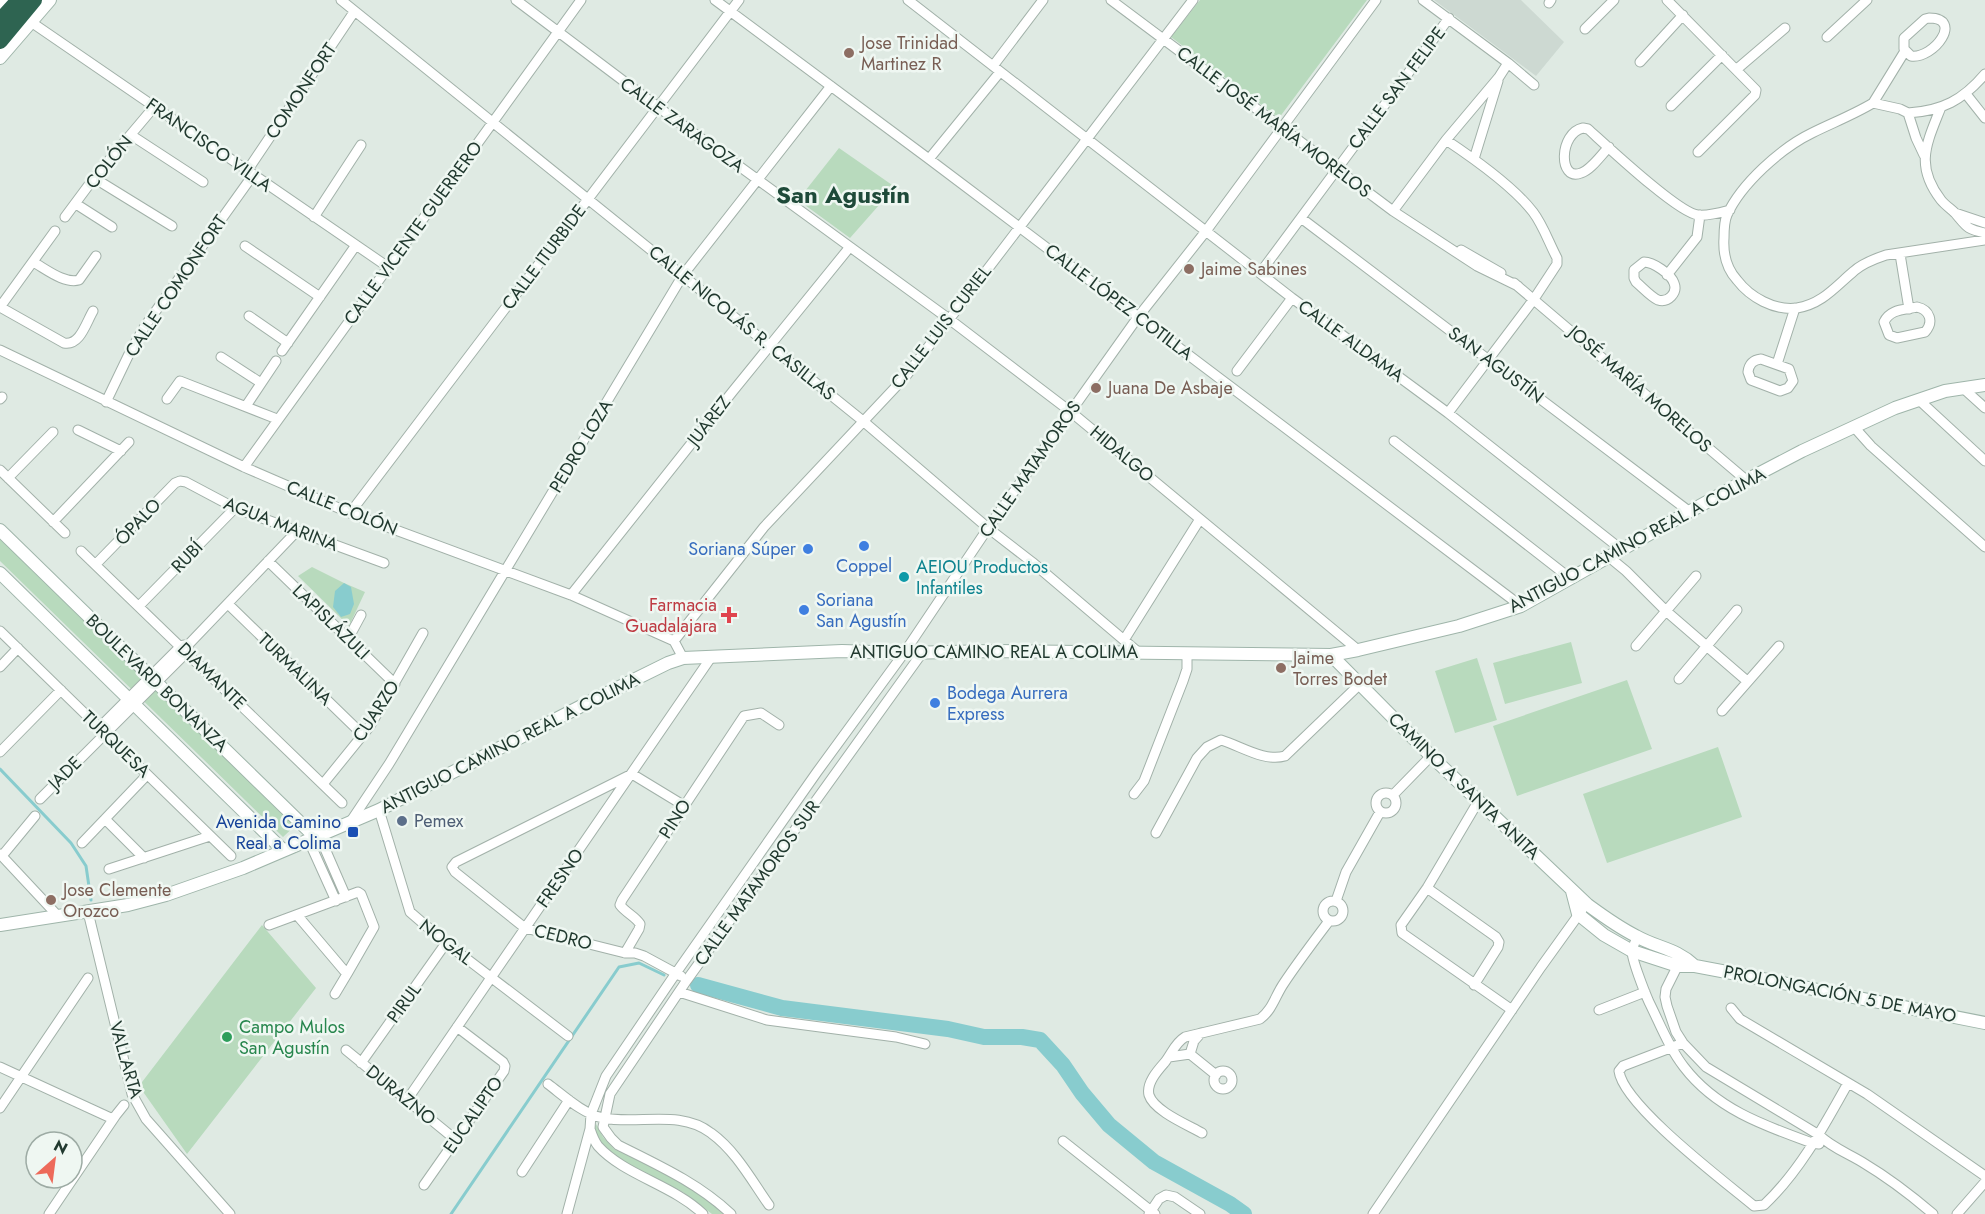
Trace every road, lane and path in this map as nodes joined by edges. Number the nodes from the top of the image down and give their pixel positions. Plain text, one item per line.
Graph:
1 (4, 0) edge
2 (19, 0) edge
3 (34, 0) edge
4 (50, 0) edge
5 (341, 0) edge
6 (516, 0) edge
7 (582, 0) edge
8 (715, 0) edge
9 (739, 0) edge
10 (908, 0) edge
11 (1042, 0) edge
12 (1111, 0) edge
13 (1193, 0) edge
14 (1376, 0) edge
15 (1423, 0) edge
16 (1614, 0) edge
17 (1667, 0) edge
18 (1867, 0) edge
19 (0, 5) edge
20 (354, 12) junction
21 (730, 12) junction
22 (1683, 15) junction
23 (1449, 18) junction
24 (0, 21) edge
25 (31, 22) junction
26 (1785, 28) dead end
27 (1585, 29) dead end
28 (558, 32) junction
29 (1827, 37) dead end
30 (1163, 38) junction
31 (0, 41) edge
32 (1905, 51) junction
33 (1722, 55) junction
34 (0, 58) edge
35 (1640, 62) dead end
36 (1508, 63) junction
37 (997, 69) junction
38 (1737, 69) junction
39 (1985, 74) edge
40 (1499, 77) junction
41 (1534, 85) dead end
42 (831, 86) junction
43 (1965, 94) junction
44 (1873, 103) junction
45 (1671, 106) dead end
46 (154, 107) junction
47 (658, 107) junction
48 (1941, 107) junction
49 (1908, 113) junction
50 (1985, 118) edge
51 (493, 123) junction
52 (1282, 127) junction
53 (131, 135) junction
54 (1087, 138) junction
55 (1446, 140) junction
56 (361, 145) dead end
57 (1609, 147) junction
58 (1698, 152) dead end
59 (1924, 155) junction
60 (931, 157) junction
61 (1474, 159) junction
62 (1337, 169) junction
63 (250, 173) junction
64 (94, 178) junction
65 (758, 180) junction
66 (203, 182) dead end
67 (588, 200) junction
68 (76, 204) junction
69 (1730, 210) junction
70 (1393, 211) junction
71 (1955, 213) junction
72 (1700, 215) junction
73 (65, 217) dead end
74 (314, 217) junction
75 (1301, 219) junction
76 (1985, 223) edge
77 (172, 226) dead end
78 (112, 227) dead end
79 (1019, 227) junction
80 (55, 231) dead end
81 (1206, 231) junction
82 (1985, 233) edge
83 (1985, 240) edge
84 (356, 245) junction
85 (245, 246) dead end
86 (849, 248) junction
87 (1899, 254) junction
88 (96, 256) dead end
89 (33, 262) junction
90 (387, 267) junction
91 (1260, 273) junction
92 (683, 275) junction
93 (1667, 275) junction
94 (320, 297) junction
95 (1292, 298) junction
96 (1534, 299) junction
97 (0, 307) edge
98 (1795, 308) junction
99 (1909, 309) junction
100 (93, 311) dead end
101 (249, 316) dead end
102 (1138, 316) junction
103 (949, 319) junction
104 (770, 346) junction
105 (0, 350) edge
106 (221, 357) dead end
107 (1489, 360) junction
108 (276, 361) dead end
109 (1777, 364) junction
110 (1237, 371) dead end
111 (261, 383) junction
112 (1985, 385) edge
113 (1964, 389) junction
114 (167, 399) dead end
115 (1919, 400) junction
116 (106, 402) junction
117 (246, 406) junction
118 (1985, 408) edge
119 (1071, 412) junction
120 (1448, 413) junction
121 (277, 419) junction
122 (863, 421) junction
123 (1854, 427) junction
124 (78, 430) dead end
125 (53, 432) dead end
126 (1394, 441) dead end
127 (129, 442) dead end
128 (121, 450) junction
129 (1985, 461) edge
130 (244, 467) junction
131 (0, 471) edge
132 (8, 478) junction
133 (1746, 480) junction
134 (180, 481) joint
135 (235, 508) junction
136 (1690, 512) junction
137 (350, 513) junction
138 (1200, 519) junction
139 (53, 522) junction
140 (988, 528) junction
141 (0, 530) edge
142 (297, 531) junction
143 (64, 533) dead end
144 (1985, 547) edge
145 (1622, 550) junction
146 (81, 551) dead end
147 (1609, 557) junction
148 (268, 561) junction
149 (384, 563) dead end
150 (96, 564) junction
151 (505, 572) junction
152 (0, 573) edge
153 (1696, 576) dead end
154 (1571, 579) junction
155 (571, 595) junction
156 (228, 604) junction
157 (139, 606) junction
158 (1521, 606) junction
159 (1737, 610) dead end
160 (1666, 611) junction
161 (362, 615) dead end
162 (0, 631) edge
163 (423, 633) dead end
164 (348, 639) junction
165 (1124, 640) junction
166 (674, 641) junction
167 (1636, 646) dead end
168 (1707, 646) junction
169 (1779, 646) dead end
170 (186, 647) junction
171 (18, 648) junction
172 (1358, 650) junction
173 (1138, 652) junction
174 (904, 653) junction
175 (922, 653) junction
176 (1187, 653) junction
177 (1331, 655) junction
178 (712, 656) junction
179 (683, 658) junction
180 (0, 667) edge
181 (153, 679) junction
182 (1679, 679) dead end
183 (1747, 681) junction
184 (395, 684) junction
185 (1360, 684) junction
186 (61, 690) junction
187 (131, 701) junction
188 (1722, 711) dead end
189 (780, 725) dead end
190 (102, 730) junction
191 (363, 735) junction
192 (0, 752) edge
193 (1431, 756) junction
194 (817, 772) junction
195 (632, 774) junction
196 (147, 775) junction
197 (831, 781) junction
198 (323, 784) junction
199 (1134, 794) dead end
200 (1393, 795) junction
201 (40, 799) dead end
202 (1479, 800) junction
203 (342, 803) dead end
204 (683, 806) junction
205 (379, 810) junction
206 (1380, 812) junction
207 (34, 816) dead end
208 (105, 819) junction
209 (351, 821) junction
210 (1156, 833) dead end
211 (210, 836) junction
212 (314, 837) junction
213 (82, 843) dead end
214 (283, 850) junction
215 (1, 855) edge
216 (231, 856) dead end
217 (144, 858) junction
218 (109, 869) dead end
219 (1426, 888) junction
220 (1572, 890) junction
221 (346, 897) junction
222 (336, 901) junction
223 (1336, 901) junction
224 (1588, 905) junction
225 (88, 912) junction
226 (1578, 914) junction
227 (57, 915) junction
228 (297, 915) junction
229 (1329, 921) junction
230 (0, 924) edge
231 (269, 926) dead end
232 (525, 927) junction
233 (1637, 937) junction
234 (446, 943) junction
235 (1632, 951) junction
236 (624, 953) junction
237 (1680, 960) junction
238 (676, 972) junction
239 (347, 974) junction
240 (491, 977) junction
241 (88, 978) dead end
242 (687, 980) junction
243 (1474, 985) junction
244 (679, 992) junction
245 (1645, 992) junction
246 (335, 994) dead end
247 (1731, 1008) dead end
248 (1512, 1010) junction
249 (1599, 1010) dead end
250 (1985, 1023) edge
251 (457, 1027) junction
252 (1201, 1033) junction
253 (568, 1036) dead end
254 (925, 1044) dead end
255 (1683, 1044) junction
256 (1671, 1048) junction
257 (346, 1050) dead end
258 (1190, 1054) junction
259 (1169, 1057) junction
260 (361, 1063) junction
261 (0, 1067) edge
262 (1216, 1075) dead end
263 (22, 1077) junction
264 (1848, 1083) junction
265 (548, 1084) dead end
266 (407, 1100) junction
267 (569, 1100) junction
268 (124, 1105) dead end
269 (0, 1108) edge
270 (591, 1114) junction
271 (603, 1118) junction
272 (113, 1119) junction
273 (590, 1129) junction
274 (1202, 1133) dead end
275 (1818, 1135) junction
276 (456, 1140) junction
277 (1063, 1141) dead end
278 (1812, 1143) junction
279 (1828, 1144) junction
280 (522, 1172) dead end
281 (1985, 1176) edge
282 (1985, 1182) edge
283 (424, 1185) dead end
284 (769, 1205) dead end
285 (1152, 1213) edge
286 (49, 1214) edge
287 (230, 1214) edge
288 (567, 1214) edge
289 (703, 1214) edge
290 (731, 1214) edge
291 (1200, 1214) edge
292 (1373, 1214) edge
293 (1933, 1214) edge
294 (1957, 1214) edge

1 - 19 main road
2 - 24 highway
3 - 31 highway
4 - 25 main road
5 - 20 street, CALLE NICOLÁS R. CASILLAS
6 - 28 street, CALLE ZARAGOZA
7 - 28 street, CALLE VICENTE GUERRERO
8 - 21 street, CALLE LÓPEZ COTILLA
9 - 21 street, CALLE ITURBIDE
10 - 37 street, CALLE ALDAMA
11 - 37 street
12 - 30 street, CALLE JOSÉ MARÍA MORELOS
13 - 30 street, CALLE LUIS CURIEL
14 - 52 street, CALLE MATAMOROS
15 - 23 street
16 - 27 street
17 - 22 street
18 - 29 street
20 - 51 street, CALLE NICOLÁS R. CASILLAS
20 - 63 street, COMONFORT
21 - 42 street, CALLE LÓPEZ COTILLA
21 - 47 street, CALLE ITURBIDE
22 - 33 street
22 - 35 street
23 - 36 street
23 - 62 street, CALLE SAN FELIPE
25 - 34 main road
25 - 46 street, FRANCISCO VILLA
26 - 38 street
28 - 47 street, CALLE ZARAGOZA
28 - 51 street, CALLE VICENTE GUERRERO
30 - 52 street, CALLE JOSÉ MARÍA MORELOS
30 - 54 street, CALLE LUIS CURIEL
32 - 32 street
32 - 44 street
33 - 38 street
33 - 45 street
36 - 40 street
36 - 41 street
37 - 54 street, CALLE ALDAMA
37 - 60 street
38 - 58 street
39 - 43 street
40 - 55 street
40 - 61 street
42 - 60 street, CALLE LÓPEZ COTILLA
42 - 65 street, PEDRO LOZA
43 - 48 street
43 - 50 street
44 - 49 street
44 - 69 street
46 - 53 street, COLÓN
46 - 63 street, FRANCISCO VILLA
47 - 65 street, CALLE ZARAGOZA
47 - 67 street, CALLE ITURBIDE
48 - 49 street
48 - 59 street
49 - 59 street
51 - 67 street, CALLE NICOLÁS R. CASILLAS
51 - 90 street, CALLE VICENTE GUERRERO
52 - 62 street, CALLE JOSÉ MARÍA MORELOS
52 - 81 street, CALLE MATAMOROS
53 - 64 street, COLÓN
53 - 66 street
54 - 79 street, CALLE LUIS CURIEL
54 - 81 street, CALLE ALDAMA
55 - 61 street
55 - 70 street
56 - 74 street
57 - 57 street
57 - 72 street
59 - 71 street
60 - 79 street, CALLE LÓPEZ COTILLA
61 - 96 street
62 - 70 street, CALLE JOSÉ MARÍA MORELOS
62 - 75 street, CALLE SAN FELIPE
63 - 74 street, FRANCISCO VILLA
63 - 116 street, CALLE COMONFORT
64 - 68 street, COLÓN
64 - 77 street
65 - 86 street, CALLE ZARAGOZA
65 - 92 street, PEDRO LOZA
67 - 92 street, CALLE NICOLÁS R. CASILLAS
67 - 137 street, CALLE ITURBIDE
68 - 73 street, COLÓN
68 - 78 street
69 - 72 street
69 - 98 street
70 - 96 street, CALLE JOSÉ MARÍA MORELOS
71 - 76 street
71 - 82 street
72 - 93 street
74 - 84 street, FRANCISCO VILLA
75 - 91 street, CALLE SAN FELIPE
75 - 107 street, SAN AGUSTÍN
79 - 102 street, CALLE LÓPEZ COTILLA
79 - 103 street, CALLE LUIS CURIEL
80 - 89 street
81 - 91 street, CALLE ALDAMA
81 - 102 street, CALLE MATAMOROS
83 - 87 street
84 - 90 street, FRANCISCO VILLA
84 - 94 street
85 - 94 street
86 - 103 street, HIDALGO
86 - 104 street, JUÁREZ
87 - 98 street
87 - 99 street
88 - 89 street
89 - 97 street
90 - 121 street, CALLE VICENTE GUERRERO
91 - 95 street, CALLE ALDAMA
92 - 104 street, CALLE NICOLÁS R. CASILLAS
92 - 151 street, PEDRO LOZA
93 - 93 street
94 - 101 street
95 - 110 street
95 - 120 street, CALLE ALDAMA
96 - 107 street
96 - 133 street, JOSÉ MARÍA MORELOS
97 - 100 street
98 - 109 street
99 - 99 street
102 - 119 street, CALLE MATAMOROS
102 - 158 street, CALLE LÓPEZ COTILLA
103 - 119 street, HIDALGO
103 - 122 street, CALLE LUIS CURIEL
104 - 122 street, CALLE NICOLÁS R. CASILLAS
104 - 155 street, JUÁREZ
105 - 116 street, CALLE COLÓN
106 - 111 street
107 - 120 street
107 - 136 street, SAN AGUSTÍN
108 - 111 street
109 - 109 street
111 - 117 street
112 - 113 main road, ANTIGUO CAMINO REAL A COLIMA
113 - 115 main road, ANTIGUO CAMINO REAL A COLIMA
113 - 118 street
114 - 117 street
115 - 123 main road, ANTIGUO CAMINO REAL A COLIMA
115 - 129 street
116 - 130 street, CALLE COLÓN
117 - 121 street
119 - 138 street, HIDALGO
119 - 140 street, CALLE MATAMOROS
120 - 145 street, CALLE ALDAMA
121 - 130 street, CALLE VICENTE GUERRERO
122 - 140 street, CALLE NICOLÁS R. CASILLAS
122 - 166 street, CALLE LUIS CURIEL
123 - 133 main road, ANTIGUO CAMINO REAL A COLIMA
123 - 144 street
124 - 128 street
125 - 132 street
126 - 154 street
127 - 128 street
128 - 139 street
130 - 137 street, CALLE COLÓN
131 - 132 street
132 - 139 street
133 - 136 main road, ANTIGUO CAMINO REAL A COLIMA
134 - 135 street, AGUA MARINA
134 - 150 street, ÓPALO
135 - 142 street, AGUA MARINA
135 - 157 street, RUBÍ
136 - 145 main road, ANTIGUO CAMINO REAL A COLIMA
137 - 151 street, CALLE COLÓN
138 - 165 street
138 - 172 street, HIDALGO
139 - 143 street
140 - 165 street, CALLE NICOLÁS R. CASILLAS
140 - 174 street, CALLE MATAMOROS
141 - 181 main road, BOULEVARD BONANZA
142 - 148 street, JADE
142 - 149 street, AGUA MARINA
145 - 147 main road, ANTIGUO CAMINO REAL A COLIMA
146 - 150 street, DIAMANTE
147 - 154 main road, ANTIGUO CAMINO REAL A COLIMA
147 - 160 street
148 - 156 street, JADE
148 - 164 street, LAPISLÁZULI
150 - 157 street, DIAMANTE
151 - 155 street, CALLE COLÓN
151 - 209 street, PEDRO LOZA
152 - 187 main road, BOULEVARD BONANZA
153 - 160 street
154 - 158 main road, ANTIGUO CAMINO REAL A COLIMA
155 - 166 street, CALLE COLÓN
156 - 170 street, JADE
156 - 191 street, TURMALINA
157 - 170 street, DIAMANTE
158 - 172 main road, ANTIGUO CAMINO REAL A COLIMA
159 - 168 street
160 - 167 street
160 - 168 street
161 - 164 street
162 - 171 street, TURQUESA
163 - 184 street, CUARZO
164 - 184 street, LAPISLÁZULI
165 - 173 street, CALLE NICOLÁS R. CASILLAS
166 - 179 street
168 - 182 street
168 - 183 street
169 - 183 street
170 - 181 street, JADE
170 - 198 street, DIAMANTE
171 - 180 street
171 - 186 street, TURQUESA
172 - 177 main road, ANTIGUO CAMINO REAL A COLIMA
173 - 175 main road, ANTIGUO CAMINO REAL A COLIMA
173 - 176 main road, ANTIGUO CAMINO REAL A COLIMA
174 - 175 main road, ANTIGUO CAMINO REAL A COLIMA
174 - 178 main road, ANTIGUO CAMINO REAL A COLIMA
174 - 194 street, CALLE MATAMOROS SUR
175 - 197 street, CALLE MATAMOROS SUR
176 - 177 main road, ANTIGUO CAMINO REAL A COLIMA
176 - 199 street
177 - 185 main road, CAMINO A SANTA ANITA
178 - 179 main road, ANTIGUO CAMINO REAL A COLIMA
178 - 195 street, FRESNO
179 - 205 main road, ANTIGUO CAMINO REAL A COLIMA
181 - 187 street, JADE
181 - 212 main road, BOULEVARD BONANZA
183 - 188 street
184 - 191 street, CUARZO
185 - 193 main road, CAMINO A SANTA ANITA
185 - 210 street
186 - 190 street, TURQUESA
186 - 192 street
187 - 190 street, JADE
187 - 214 main road, BOULEVARD BONANZA
189 - 204 street, PINO
190 - 196 street, TURQUESA
190 - 201 street, JADE
191 - 198 street, CUARZO
193 - 200 street
193 - 202 main road, CAMINO A SANTA ANITA
194 - 197 street
194 - 238 street, CALLE MATAMOROS SUR
195 - 204 street
195 - 232 street, FRESNO
195 - 232 street, CEDRO
196 - 208 street
196 - 211 street, TURQUESA
197 - 242 street, CALLE MATAMOROS SUR
198 - 203 street, DIAMANTE
200 - 206 street
200 - 206 street
202 - 219 street
202 - 220 main road, CAMINO A SANTA ANITA
204 - 236 street, PINO
205 - 209 main road, ANTIGUO CAMINO REAL A COLIMA
205 - 234 street, NOGAL
206 - 223 street
207 - 215 street
208 - 213 street
208 - 217 street
209 - 212 main road, ANTIGUO CAMINO REAL A COLIMA
211 - 216 street, TURQUESA
211 - 217 street
212 - 214 main road, ANTIGUO CAMINO REAL A COLIMA
212 - 221 street
212 - 222 street
214 - 225 main road, ANTIGUO CAMINO REAL A COLIMA
215 - 227 street
217 - 218 street
219 - 243 street
219 - 243 street
220 - 224 main road, CAMINO A SANTA ANITA
220 - 226 main road
221 - 222 street
221 - 239 street
222 - 228 street
223 - 229 street
223 - 229 street
224 - 226 street
224 - 233 main road, PROLONGACIÓN 5 DE MAYO
225 - 227 main road, ANTIGUO CAMINO REAL A COLIMA
225 - 287 street, VALLARTA
226 - 235 main road, PROLONGACIÓN 5 DE MAYO
226 - 248 street
227 - 230 main road, ANTIGUO CAMINO REAL A COLIMA
228 - 231 street
228 - 239 street
229 - 252 street
232 - 236 street, CEDRO
232 - 240 street, FRESNO
233 - 235 street
233 - 237 main road, PROLONGACIÓN 5 DE MAYO
234 - 240 street, NOGAL
234 - 260 street, PIRUL
235 - 237 main road, PROLONGACIÓN 5 DE MAYO
235 - 245 street
236 - 238 street, CEDRO
237 - 250 main road, PROLONGACIÓN 5 DE MAYO
237 - 255 street
238 - 242 street, CEDRO
238 - 270 street, CALLE MATAMOROS SUR
239 - 246 street
240 - 251 street, FRESNO
240 - 253 street, NOGAL
241 - 263 street
242 - 244 street, CALLE MATAMOROS SUR
243 - 248 street
244 - 254 street
244 - 271 street, CALLE MATAMOROS SUR
245 - 249 street
245 - 256 street
247 - 264 street
248 - 292 street
251 - 266 street, FRESNO
251 - 276 street, EUCALIPTO
252 - 258 street
252 - 259 street
255 - 256 street
255 - 275 street
256 - 278 street
256 - 278 street
257 - 260 street, DURAZNO
258 - 259 street
258 - 262 street
259 - 274 street
260 - 266 street, DURAZNO
261 - 263 street
263 - 269 street
263 - 272 street
264 - 275 street
264 - 281 street
265 - 267 street
266 - 276 street, DURAZNO
267 - 270 street
267 - 280 street
268 - 272 street
270 - 271 street
270 - 273 street, CALLE MATAMOROS SUR
271 - 284 street
271 - 290 street
272 - 286 street
273 - 288 street, CALLE MATAMOROS SUR
273 - 289 street
275 - 278 street
275 - 279 street
276 - 283 street, EUCALIPTO
277 - 285 street
278 - 279 street
279 - 293 street
282 - 294 street
285 - 291 street

